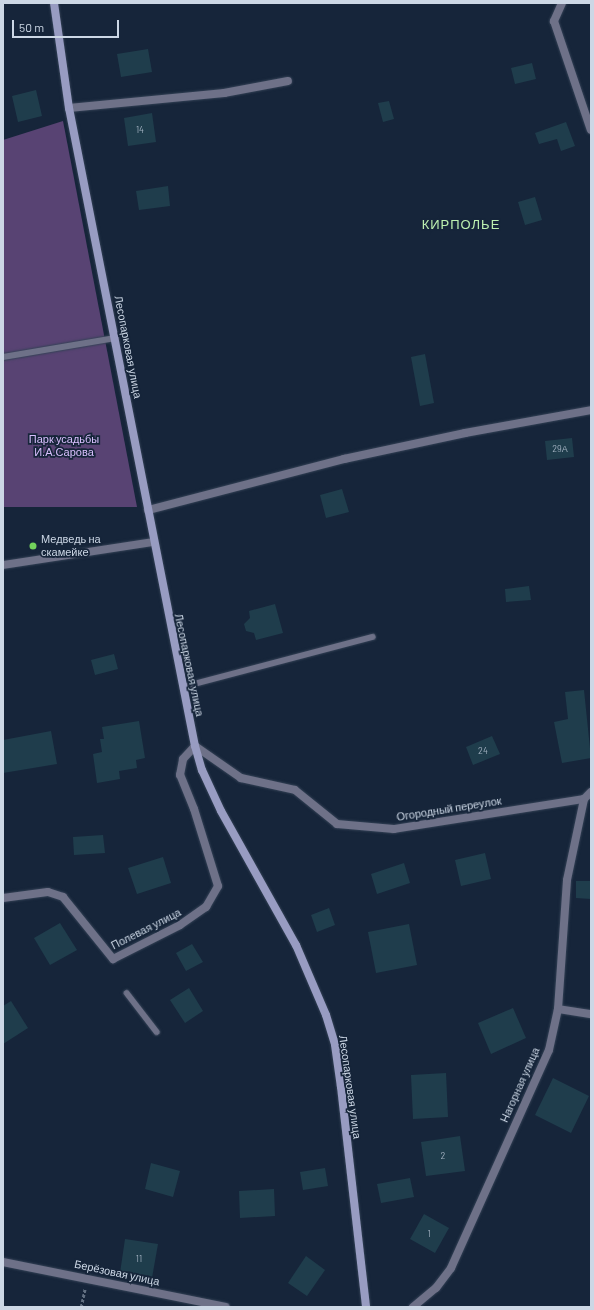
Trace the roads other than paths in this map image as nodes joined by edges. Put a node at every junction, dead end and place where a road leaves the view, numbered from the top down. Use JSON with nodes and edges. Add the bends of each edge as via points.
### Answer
{"nodes":[{"id":1,"x":54,"y":3,"type":"edge"},
{"id":2,"x":562,"y":3,"type":"edge"},
{"id":3,"x":288,"y":81,"type":"dead end"},
{"id":4,"x":69,"y":108,"type":"junction"},
{"id":5,"x":591,"y":130,"type":"edge"},
{"id":6,"x":115,"y":338,"type":"junction"},
{"id":7,"x":3,"y":357,"type":"edge"},
{"id":8,"x":591,"y":410,"type":"edge"},
{"id":9,"x":148,"y":510,"type":"junction"},
{"id":10,"x":153,"y":542,"type":"junction"},
{"id":11,"x":3,"y":565,"type":"edge"},
{"id":12,"x":372,"y":637,"type":"dead end"},
{"id":13,"x":183,"y":687,"type":"junction"},
{"id":14,"x":195,"y":746,"type":"junction"},
{"id":15,"x":591,"y":792,"type":"edge"},
{"id":16,"x":584,"y":799,"type":"junction"},
{"id":17,"x":3,"y":898,"type":"edge"},
{"id":18,"x":127,"y":992,"type":"dead end"},
{"id":19,"x":558,"y":1009,"type":"junction"},
{"id":20,"x":591,"y":1014,"type":"edge"},
{"id":21,"x":157,"y":1032,"type":"dead end"},
{"id":22,"x":3,"y":1262,"type":"edge"},
{"id":23,"x":226,"y":1307,"type":"edge"},
{"id":24,"x":366,"y":1307,"type":"edge"},
{"id":25,"x":413,"y":1307,"type":"edge"}],
"edges":[{"from":1,"to":4,"type":"street","name":"Лесопарковая улица"},
{"from":2,"to":5,"type":"street","via":[[554,21]]},
{"from":3,"to":4,"type":"street","via":[[224,93]]},
{"from":4,"to":6,"type":"street","name":"Лесопарковая улица"},
{"from":6,"to":7,"type":"lane"},
{"from":6,"to":9,"type":"street","name":"Лесопарковая улица"},
{"from":8,"to":9,"type":"street","via":[[464,433],[359,456]]},
{"from":9,"to":10,"type":"street","name":"Лесопарковая улица"},
{"from":10,"to":11,"type":"street"},
{"from":10,"to":13,"type":"street","name":"Лесопарковая улица"},
{"from":12,"to":13,"type":"lane"},
{"from":13,"to":14,"type":"street","name":"Лесопарковая улица"},
{"from":14,"to":16,"type":"street","name":"Огородный переулок","via":[[241,778],[295,790],[337,824],[394,829]]},
{"from":14,"to":17,"type":"street","name":"Полевая улица","via":[[183,759],[180,775],[194,809],[218,886],[206,907],[180,925],[113,959],[63,897],[40,892]]},
{"from":14,"to":24,"type":"street","name":"Лесопарковая улица","via":[[202,770],[221,811],[296,945],[326,1015],[335,1045],[341,1087]]},
{"from":15,"to":16,"type":"street"},
{"from":16,"to":19,"type":"street","name":"Нагорная улица","via":[[567,880]]},
{"from":18,"to":21,"type":"lane"},
{"from":19,"to":20,"type":"street"},
{"from":19,"to":25,"type":"street","name":"Нагорная улица","via":[[549,1050],[451,1268],[436,1288]]},
{"from":22,"to":23,"type":"street","name":"Берёзовая улица"}]}
